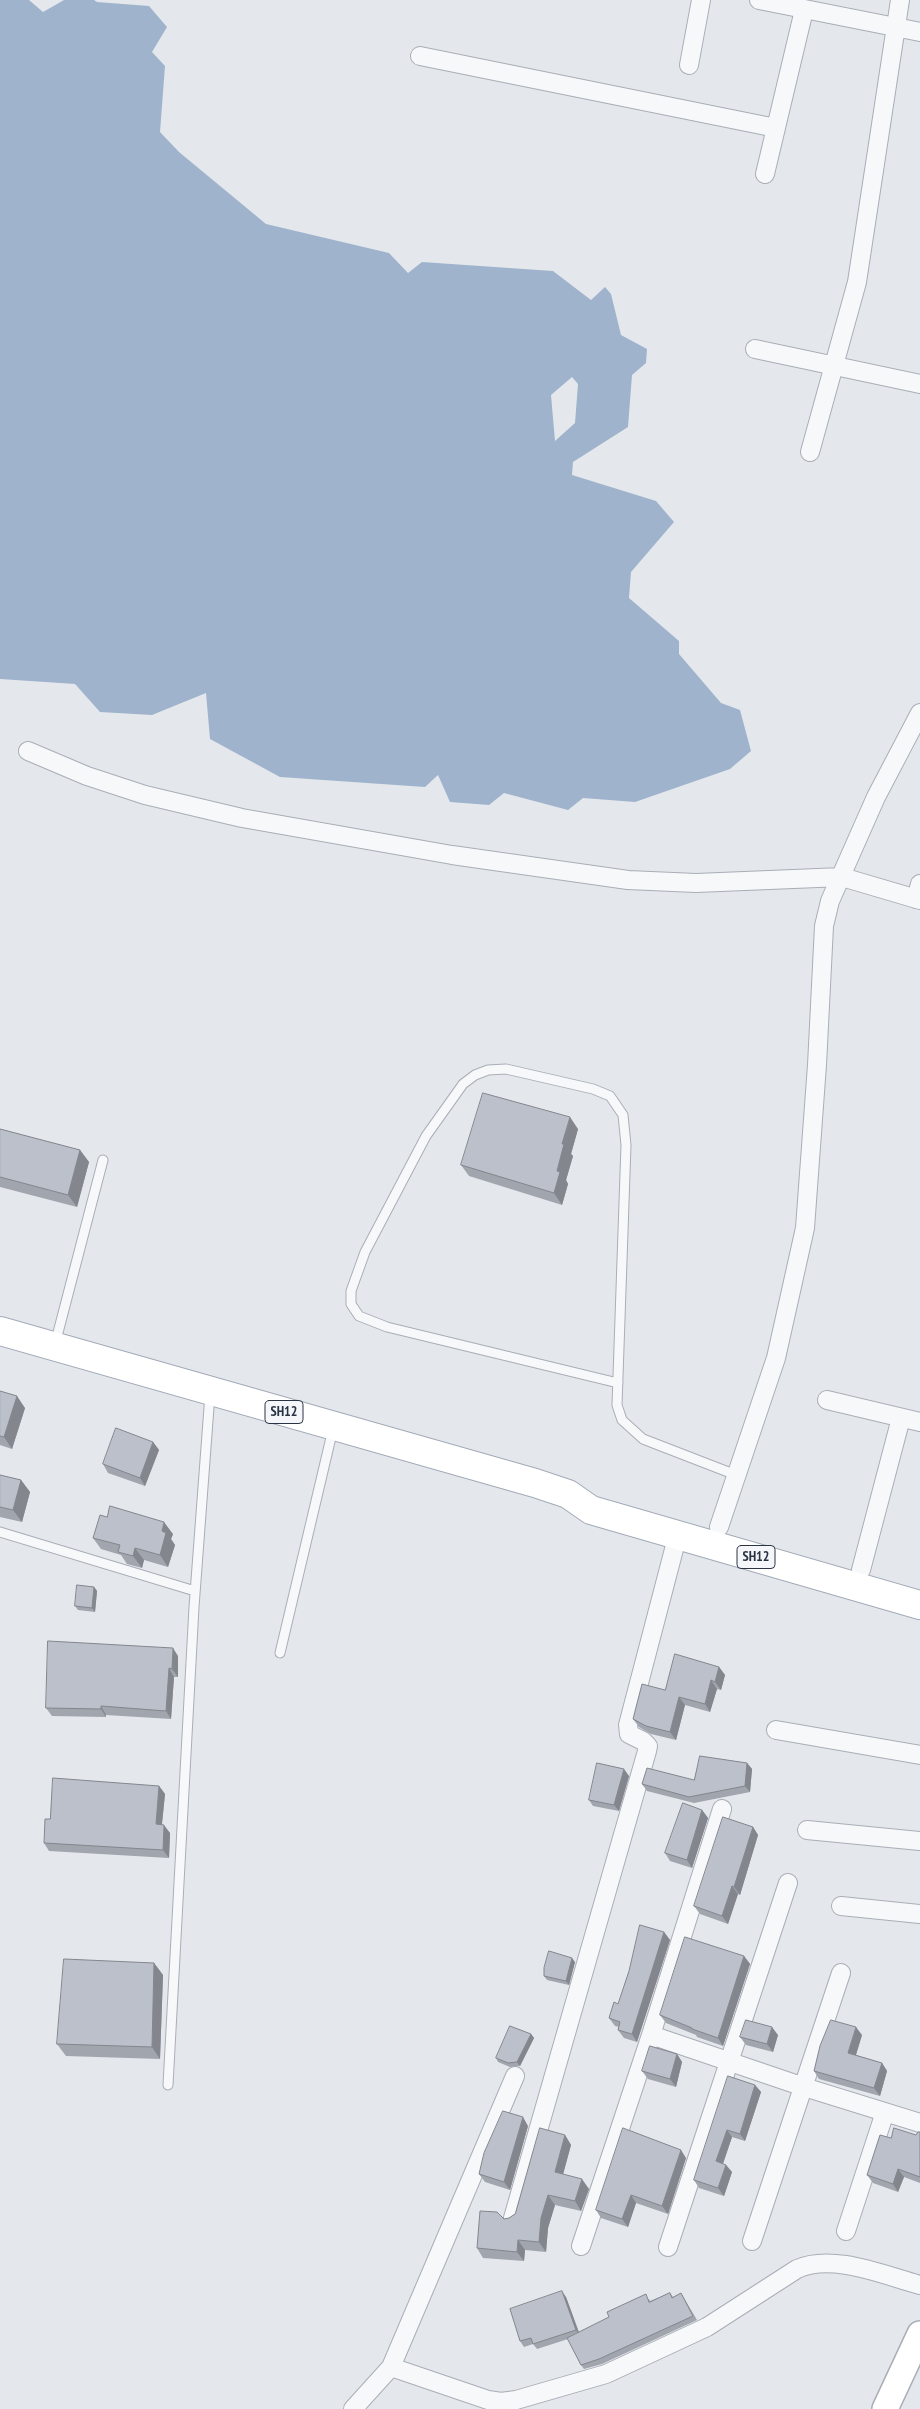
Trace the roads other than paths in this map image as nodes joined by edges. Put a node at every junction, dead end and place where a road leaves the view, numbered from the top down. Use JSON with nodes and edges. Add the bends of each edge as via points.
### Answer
{"nodes":[{"id":1,"x":701,"y":0,"type":"edge"},
{"id":2,"x":759,"y":0,"type":"edge"},
{"id":3,"x":900,"y":0,"type":"edge"},
{"id":4,"x":798,"y":6,"type":"edge"},
{"id":5,"x":896,"y":28,"type":"junction"},
{"id":6,"x":920,"y":32,"type":"edge"},
{"id":7,"x":420,"y":56,"type":"dead end"},
{"id":8,"x":688,"y":64,"type":"dead end"},
{"id":9,"x":776,"y":128,"type":"junction"},
{"id":10,"x":765,"y":174,"type":"dead end"},
{"id":11,"x":755,"y":349,"type":"dead end"},
{"id":12,"x":834,"y":366,"type":"junction"},
{"id":13,"x":920,"y":384,"type":"edge"},
{"id":14,"x":810,"y":452,"type":"dead end"},
{"id":15,"x":920,"y":713,"type":"edge"},
{"id":16,"x":28,"y":751,"type":"dead end"},
{"id":17,"x":842,"y":877,"type":"junction"},
{"id":18,"x":919,"y":895,"type":"edge"},
{"id":19,"x":102,"y":1160,"type":"dead end"},
{"id":20,"x":0,"y":1331,"type":"edge"},
{"id":21,"x":55,"y":1347,"type":"junction"},
{"id":22,"x":618,"y":1383,"type":"junction"},
{"id":23,"x":210,"y":1391,"type":"junction"},
{"id":24,"x":827,"y":1400,"type":"dead end"},
{"id":25,"x":901,"y":1418,"type":"junction"},
{"id":26,"x":920,"y":1422,"type":"edge"},
{"id":27,"x":334,"y":1426,"type":"junction"},
{"id":28,"x":736,"y":1475,"type":"junction"},
{"id":29,"x":568,"y":1494,"type":"junction"},
{"id":30,"x":719,"y":1527,"type":"junction"},
{"id":31,"x":0,"y":1532,"type":"edge"},
{"id":32,"x":678,"y":1534,"type":"junction"},
{"id":33,"x":861,"y":1570,"type":"junction"},
{"id":34,"x":920,"y":1587,"type":"edge"},
{"id":35,"x":195,"y":1590,"type":"junction"},
{"id":36,"x":920,"y":1606,"type":"edge"},
{"id":37,"x":280,"y":1653,"type":"dead end"},
{"id":38,"x":776,"y":1730,"type":"dead end"},
{"id":39,"x":920,"y":1755,"type":"edge"},
{"id":40,"x":722,"y":1809,"type":"dead end"},
{"id":41,"x":807,"y":1830,"type":"dead end"},
{"id":42,"x":920,"y":1840,"type":"edge"},
{"id":43,"x":788,"y":1882,"type":"dead end"},
{"id":44,"x":841,"y":1906,"type":"dead end"},
{"id":45,"x":920,"y":1914,"type":"edge"},
{"id":46,"x":841,"y":1973,"type":"dead end"},
{"id":47,"x":651,"y":2035,"type":"junction"},
{"id":48,"x":729,"y":2060,"type":"junction"},
{"id":49,"x":515,"y":2076,"type":"dead end"},
{"id":50,"x":168,"y":2085,"type":"dead end"},
{"id":51,"x":804,"y":2087,"type":"junction"},
{"id":52,"x":885,"y":2112,"type":"junction"},
{"id":53,"x":920,"y":2123,"type":"edge"},
{"id":54,"x":513,"y":2218,"type":"edge"},
{"id":55,"x":846,"y":2231,"type":"dead end"},
{"id":56,"x":752,"y":2241,"type":"dead end"},
{"id":57,"x":581,"y":2246,"type":"dead end"},
{"id":58,"x":668,"y":2247,"type":"dead end"},
{"id":59,"x":920,"y":2285,"type":"edge"},
{"id":60,"x":920,"y":2334,"type":"edge"},
{"id":61,"x":391,"y":2367,"type":"junction"},
{"id":62,"x":477,"y":2403,"type":"edge"},
{"id":63,"x":522,"y":2404,"type":"edge"},
{"id":64,"x":353,"y":2409,"type":"edge"},
{"id":65,"x":885,"y":2409,"type":"edge"}],
"edges":[{"from":1,"to":8,"type":"street"},
{"from":2,"to":4,"type":"street"},
{"from":3,"to":5,"type":"street"},
{"from":4,"to":5,"type":"street"},
{"from":4,"to":9,"type":"street"},
{"from":5,"to":6,"type":"street"},
{"from":5,"to":12,"type":"street","via":[[857,282]]},
{"from":7,"to":9,"type":"street"},
{"from":9,"to":10,"type":"street"},
{"from":11,"to":12,"type":"street"},
{"from":12,"to":13,"type":"street"},
{"from":12,"to":14,"type":"street"},
{"from":15,"to":17,"type":"street","via":[[876,797]]},
{"from":16,"to":17,"type":"street","via":[[87,776],[145,795],[242,818],[452,855],[628,880],[696,883]]},
{"from":17,"to":18,"type":"street"},
{"from":17,"to":28,"type":"street","via":[[830,901],[824,926],[805,1228],[776,1358]]},
{"from":19,"to":21,"type":"lane"},
{"from":20,"to":21,"type":"main road","number":"SH12"},
{"from":21,"to":23,"type":"main road","number":"SH12"},
{"from":22,"to":22,"type":"lane","via":[[626,1145],[622,1115],[610,1096],[593,1089],[506,1069],[475,1075],[463,1084],[426,1136],[366,1252],[351,1291],[351,1304],[359,1316],[387,1327]]},
{"from":22,"to":28,"type":"lane","via":[[617,1404],[622,1420],[643,1439]]},
{"from":23,"to":27,"type":"main road","number":"SH12"},
{"from":23,"to":35,"type":"lane"},
{"from":24,"to":25,"type":"street"},
{"from":25,"to":26,"type":"street"},
{"from":25,"to":33,"type":"street"},
{"from":27,"to":29,"type":"main road","number":"SH12"},
{"from":27,"to":37,"type":"lane"},
{"from":28,"to":30,"type":"street"},
{"from":29,"to":30,"type":"main road","number":"SH12","via":[[598,1492]]},
{"from":29,"to":32,"type":"main road","number":"SH12","via":[[592,1510]]},
{"from":30,"to":33,"type":"main road","number":"SH12"},
{"from":31,"to":35,"type":"lane"},
{"from":32,"to":36,"type":"main road","number":"SH12"},
{"from":32,"to":54,"type":"street","via":[[628,1725],[629,1734],[643,1741],[648,1746],[647,1751]]},
{"from":33,"to":34,"type":"main road","number":"SH12"},
{"from":35,"to":50,"type":"lane"},
{"from":38,"to":39,"type":"street"},
{"from":40,"to":47,"type":"street"},
{"from":41,"to":42,"type":"street"},
{"from":43,"to":48,"type":"street"},
{"from":44,"to":45,"type":"street"},
{"from":46,"to":51,"type":"street"},
{"from":47,"to":48,"type":"street"},
{"from":47,"to":57,"type":"street"},
{"from":48,"to":51,"type":"street"},
{"from":48,"to":58,"type":"street"},
{"from":49,"to":61,"type":"street"},
{"from":51,"to":52,"type":"street"},
{"from":51,"to":56,"type":"street"},
{"from":52,"to":53,"type":"street"},
{"from":52,"to":55,"type":"street"},
{"from":59,"to":63,"type":"street","via":[[842,2264],[809,2264],[699,2331],[606,2374]]},
{"from":60,"to":65,"type":"main road"},
{"from":61,"to":62,"type":"street"},
{"from":61,"to":64,"type":"street"},
{"from":62,"to":63,"type":"street"}]}
